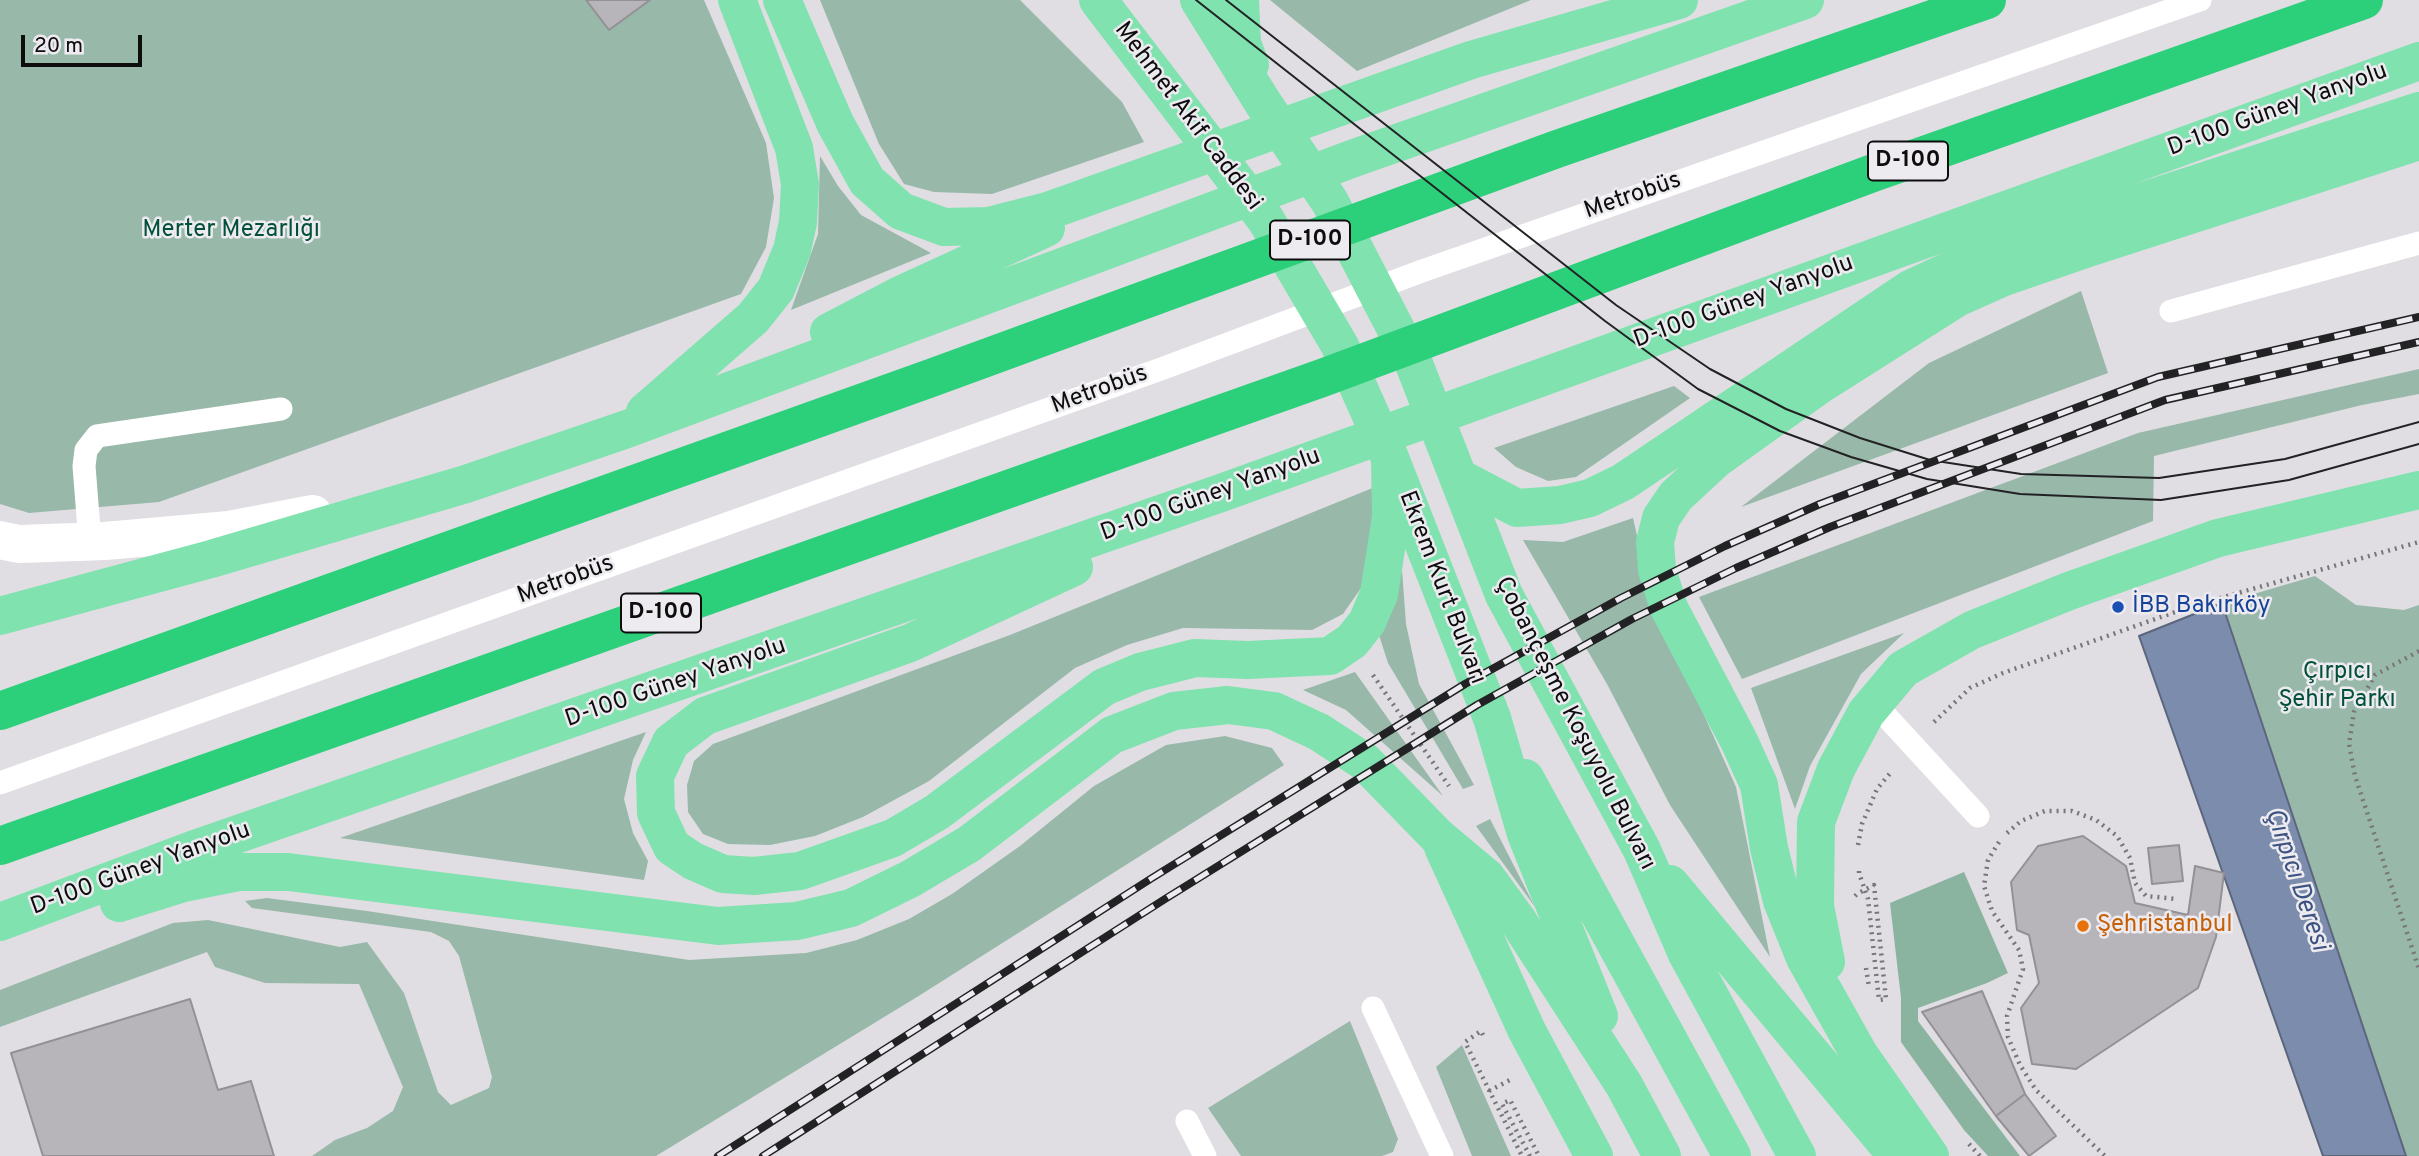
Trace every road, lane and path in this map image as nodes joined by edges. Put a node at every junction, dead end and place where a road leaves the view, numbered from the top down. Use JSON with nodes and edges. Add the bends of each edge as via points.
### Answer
{"nodes":[{"id":1,"x":737,"y":0,"type":"edge"},
{"id":2,"x":782,"y":0,"type":"edge"},
{"id":3,"x":1098,"y":0,"type":"edge"},
{"id":4,"x":1199,"y":0,"type":"edge"},
{"id":5,"x":1240,"y":0,"type":"edge"},
{"id":6,"x":1599,"y":0,"type":"edge"},
{"id":7,"x":1679,"y":0,"type":"edge"},
{"id":8,"x":1805,"y":0,"type":"edge"},
{"id":9,"x":1987,"y":0,"type":"edge"},
{"id":10,"x":2200,"y":0,"type":"edge"},
{"id":11,"x":2364,"y":0,"type":"edge"},
{"id":12,"x":1471,"y":60,"type":"junction"},
{"id":13,"x":2419,"y":61,"type":"edge"},
{"id":14,"x":1263,"y":103,"type":"junction"},
{"id":15,"x":2419,"y":111,"type":"edge"},
{"id":16,"x":2419,"y":141,"type":"edge"},
{"id":17,"x":1158,"y":174,"type":"junction"},
{"id":18,"x":2419,"y":243,"type":"edge"},
{"id":19,"x":2171,"y":311,"type":"dead end"},
{"id":20,"x":766,"y":376,"type":"junction"},
{"id":21,"x":281,"y":409,"type":"dead end"},
{"id":22,"x":627,"y":429,"type":"junction"},
{"id":23,"x":1390,"y":458,"type":"junction"},
{"id":24,"x":1458,"y":477,"type":"junction"},
{"id":25,"x":466,"y":484,"type":"junction"},
{"id":26,"x":2419,"y":489,"type":"edge"},
{"id":27,"x":1221,"y":493,"type":"junction"},
{"id":28,"x":0,"y":540,"type":"edge"},
{"id":29,"x":90,"y":542,"type":"junction"},
{"id":30,"x":2419,"y":542,"type":"edge"},
{"id":31,"x":0,"y":616,"type":"edge"},
{"id":32,"x":1348,"y":644,"type":"junction"},
{"id":33,"x":2419,"y":650,"type":"edge"},
{"id":34,"x":1874,"y":703,"type":"junction"},
{"id":35,"x":0,"y":711,"type":"edge"},
{"id":36,"x":1492,"y":718,"type":"junction"},
{"id":37,"x":1914,"y":744,"type":"junction"},
{"id":38,"x":0,"y":783,"type":"edge"},
{"id":39,"x":1978,"y":816,"type":"dead end"},
{"id":40,"x":1437,"y":836,"type":"junction"},
{"id":41,"x":0,"y":846,"type":"edge"},
{"id":42,"x":1857,"y":848,"type":"dead end"},
{"id":43,"x":1642,"y":850,"type":"junction"},
{"id":44,"x":1858,"y":860,"type":"dead end"},
{"id":45,"x":1874,"y":886,"type":"dead end"},
{"id":46,"x":2177,"y":900,"type":"dead end"},
{"id":47,"x":0,"y":924,"type":"edge"},
{"id":48,"x":2419,"y":969,"type":"edge"},
{"id":49,"x":1373,"y":1008,"type":"dead end"},
{"id":50,"x":1838,"y":1012,"type":"junction"},
{"id":51,"x":1486,"y":1041,"type":"dead end"},
{"id":52,"x":1624,"y":1085,"type":"junction"},
{"id":53,"x":1187,"y":1121,"type":"dead end"},
{"id":54,"x":1205,"y":1156,"type":"edge"},
{"id":55,"x":1442,"y":1156,"type":"edge"},
{"id":56,"x":1522,"y":1156,"type":"edge"},
{"id":57,"x":1530,"y":1156,"type":"edge"},
{"id":58,"x":1539,"y":1156,"type":"edge"},
{"id":59,"x":1594,"y":1156,"type":"edge"},
{"id":60,"x":1662,"y":1156,"type":"edge"},
{"id":61,"x":1732,"y":1156,"type":"edge"},
{"id":62,"x":1797,"y":1156,"type":"edge"},
{"id":63,"x":1897,"y":1156,"type":"edge"},
{"id":64,"x":1930,"y":1156,"type":"edge"},
{"id":65,"x":2105,"y":1156,"type":"edge"}],
"edges":[{"from":1,"to":22,"type":"main road","via":[[794,148],[800,184],[792,250],[776,289],[753,318]]},
{"from":2,"to":17,"type":"main road","via":[[835,124],[867,181],[901,211],[944,226],[989,226]]},
{"from":3,"to":23,"type":"main road","name":"Mehmet Akif Caddesi","via":[[1266,219],[1339,346]]},
{"from":4,"to":14,"type":"main road"},
{"from":5,"to":14,"type":"main road","via":[[1242,43]]},
{"from":6,"to":12,"type":"main road"},
{"from":7,"to":12,"type":"main road"},
{"from":8,"to":20,"type":"main road","via":[[1357,157]]},
{"from":9,"to":35,"type":"highway","number":"D-100","via":[[1380,213]]},
{"from":10,"to":38,"type":"lane","name":"Metrobüs","via":[[1422,271]]},
{"from":11,"to":41,"type":"highway","number":"D-100","via":[[1860,178],[1322,378]]},
{"from":12,"to":17,"type":"main road"},
{"from":13,"to":27,"type":"main road","name":"D-100 Güney Yanyolu"},
{"from":14,"to":24,"type":"main road","name":"Çobançeşme Koşuyolu Bulvarı","via":[[1330,202],[1414,364]]},
{"from":15,"to":24,"type":"main road","via":[[2042,234],[1910,289],[1623,482],[1590,498],[1517,508]]},
{"from":16,"to":50,"type":"main road","via":[[2088,248],[1957,298],[1818,386],[1716,459],[1661,517],[1655,542],[1657,570],[1670,608],[1759,785],[1783,901],[1805,958]]},
{"from":17,"to":20,"type":"main road","via":[[841,324]]},
{"from":18,"to":19,"type":"lane"},
{"from":20,"to":22,"type":"main road"},
{"from":21,"to":29,"type":"lane","via":[[97,436],[86,450],[84,466]]},
{"from":22,"to":25,"type":"main road"},
{"from":23,"to":32,"type":"main road","via":[[1391,517],[1379,594],[1367,622]]},
{"from":23,"to":36,"type":"main road","name":"Ekrem Kurt Bulvarı"},
{"from":24,"to":43,"type":"main road","name":"Çobançeşme Koşuyolu Bulvarı","via":[[1504,595]]},
{"from":25,"to":29,"type":"street","via":[[229,530]]},
{"from":25,"to":31,"type":"main road"},
{"from":26,"to":34,"type":"main road","via":[[2218,538],[2069,590],[1934,649],[1903,669]]},
{"from":27,"to":32,"type":"main road","via":[[1113,549],[910,643],[705,716],[671,742],[655,776],[656,813],[672,847],[723,874],[800,871],[893,838],[926,819],[1104,687],[1140,671],[1195,658],[1330,656]]},
{"from":27,"to":47,"type":"main road","name":"D-100 Güney Yanyolu","via":[[192,850]]},
{"from":28,"to":29,"type":"street","via":[[19,544]]},
{"from":30,"to":37,"type":"path","via":[[2192,606],[2003,673],[1970,688]]},
{"from":32,"to":40,"type":"path","via":[[1382,685],[1459,799],[1462,811],[1457,820]]},
{"from":33,"to":48,"type":"path","via":[[2375,676],[2354,712],[2349,744],[2355,776]]},
{"from":34,"to":37,"type":"lane"},
{"from":34,"to":50,"type":"main road","via":[[1836,769],[1816,822],[1815,906]]},
{"from":36,"to":52,"type":"main road","via":[[1525,834]]},
{"from":36,"to":61,"type":"main road"},
{"from":37,"to":39,"type":"lane"},
{"from":37,"to":42,"type":"path","via":[[1877,789]]},
{"from":40,"to":47,"type":"main road","via":[[1365,762],[1319,732],[1274,711],[1228,705],[1174,710],[1112,735],[969,844],[910,880],[851,908],[797,921],[718,926],[288,872],[238,872],[183,883],[87,913]]},
{"from":40,"to":52,"type":"main road","via":[[1486,877]]},
{"from":40,"to":59,"type":"main road","via":[[1527,1031]]},
{"from":43,"to":62,"type":"main road","name":"Çobançeşme Koşuyolu Bulvarı","via":[[1687,954]]},
{"from":43,"to":63,"type":"main road"},
{"from":44,"to":45,"type":"path","via":[[1868,900],[1879,1000],[1886,999]]},
{"from":46,"to":65,"type":"path","via":[[2146,896],[2117,836],[2096,820],[2071,811],[2045,811],[2021,821],[2001,838],[1989,860],[1984,886],[2004,933],[2019,950],[2022,969],[2007,1016],[2008,1037],[2036,1090]]},
{"from":49,"to":55,"type":"lane"},
{"from":50,"to":64,"type":"main road","via":[[1859,1054]]},
{"from":51,"to":56,"type":"path","via":[[1481,1031],[1465,1042]]},
{"from":52,"to":60,"type":"main road"},
{"from":53,"to":54,"type":"lane"},
{"from":57,"to":58,"type":"path","via":[[1502,1104],[1510,1100]]}]}
